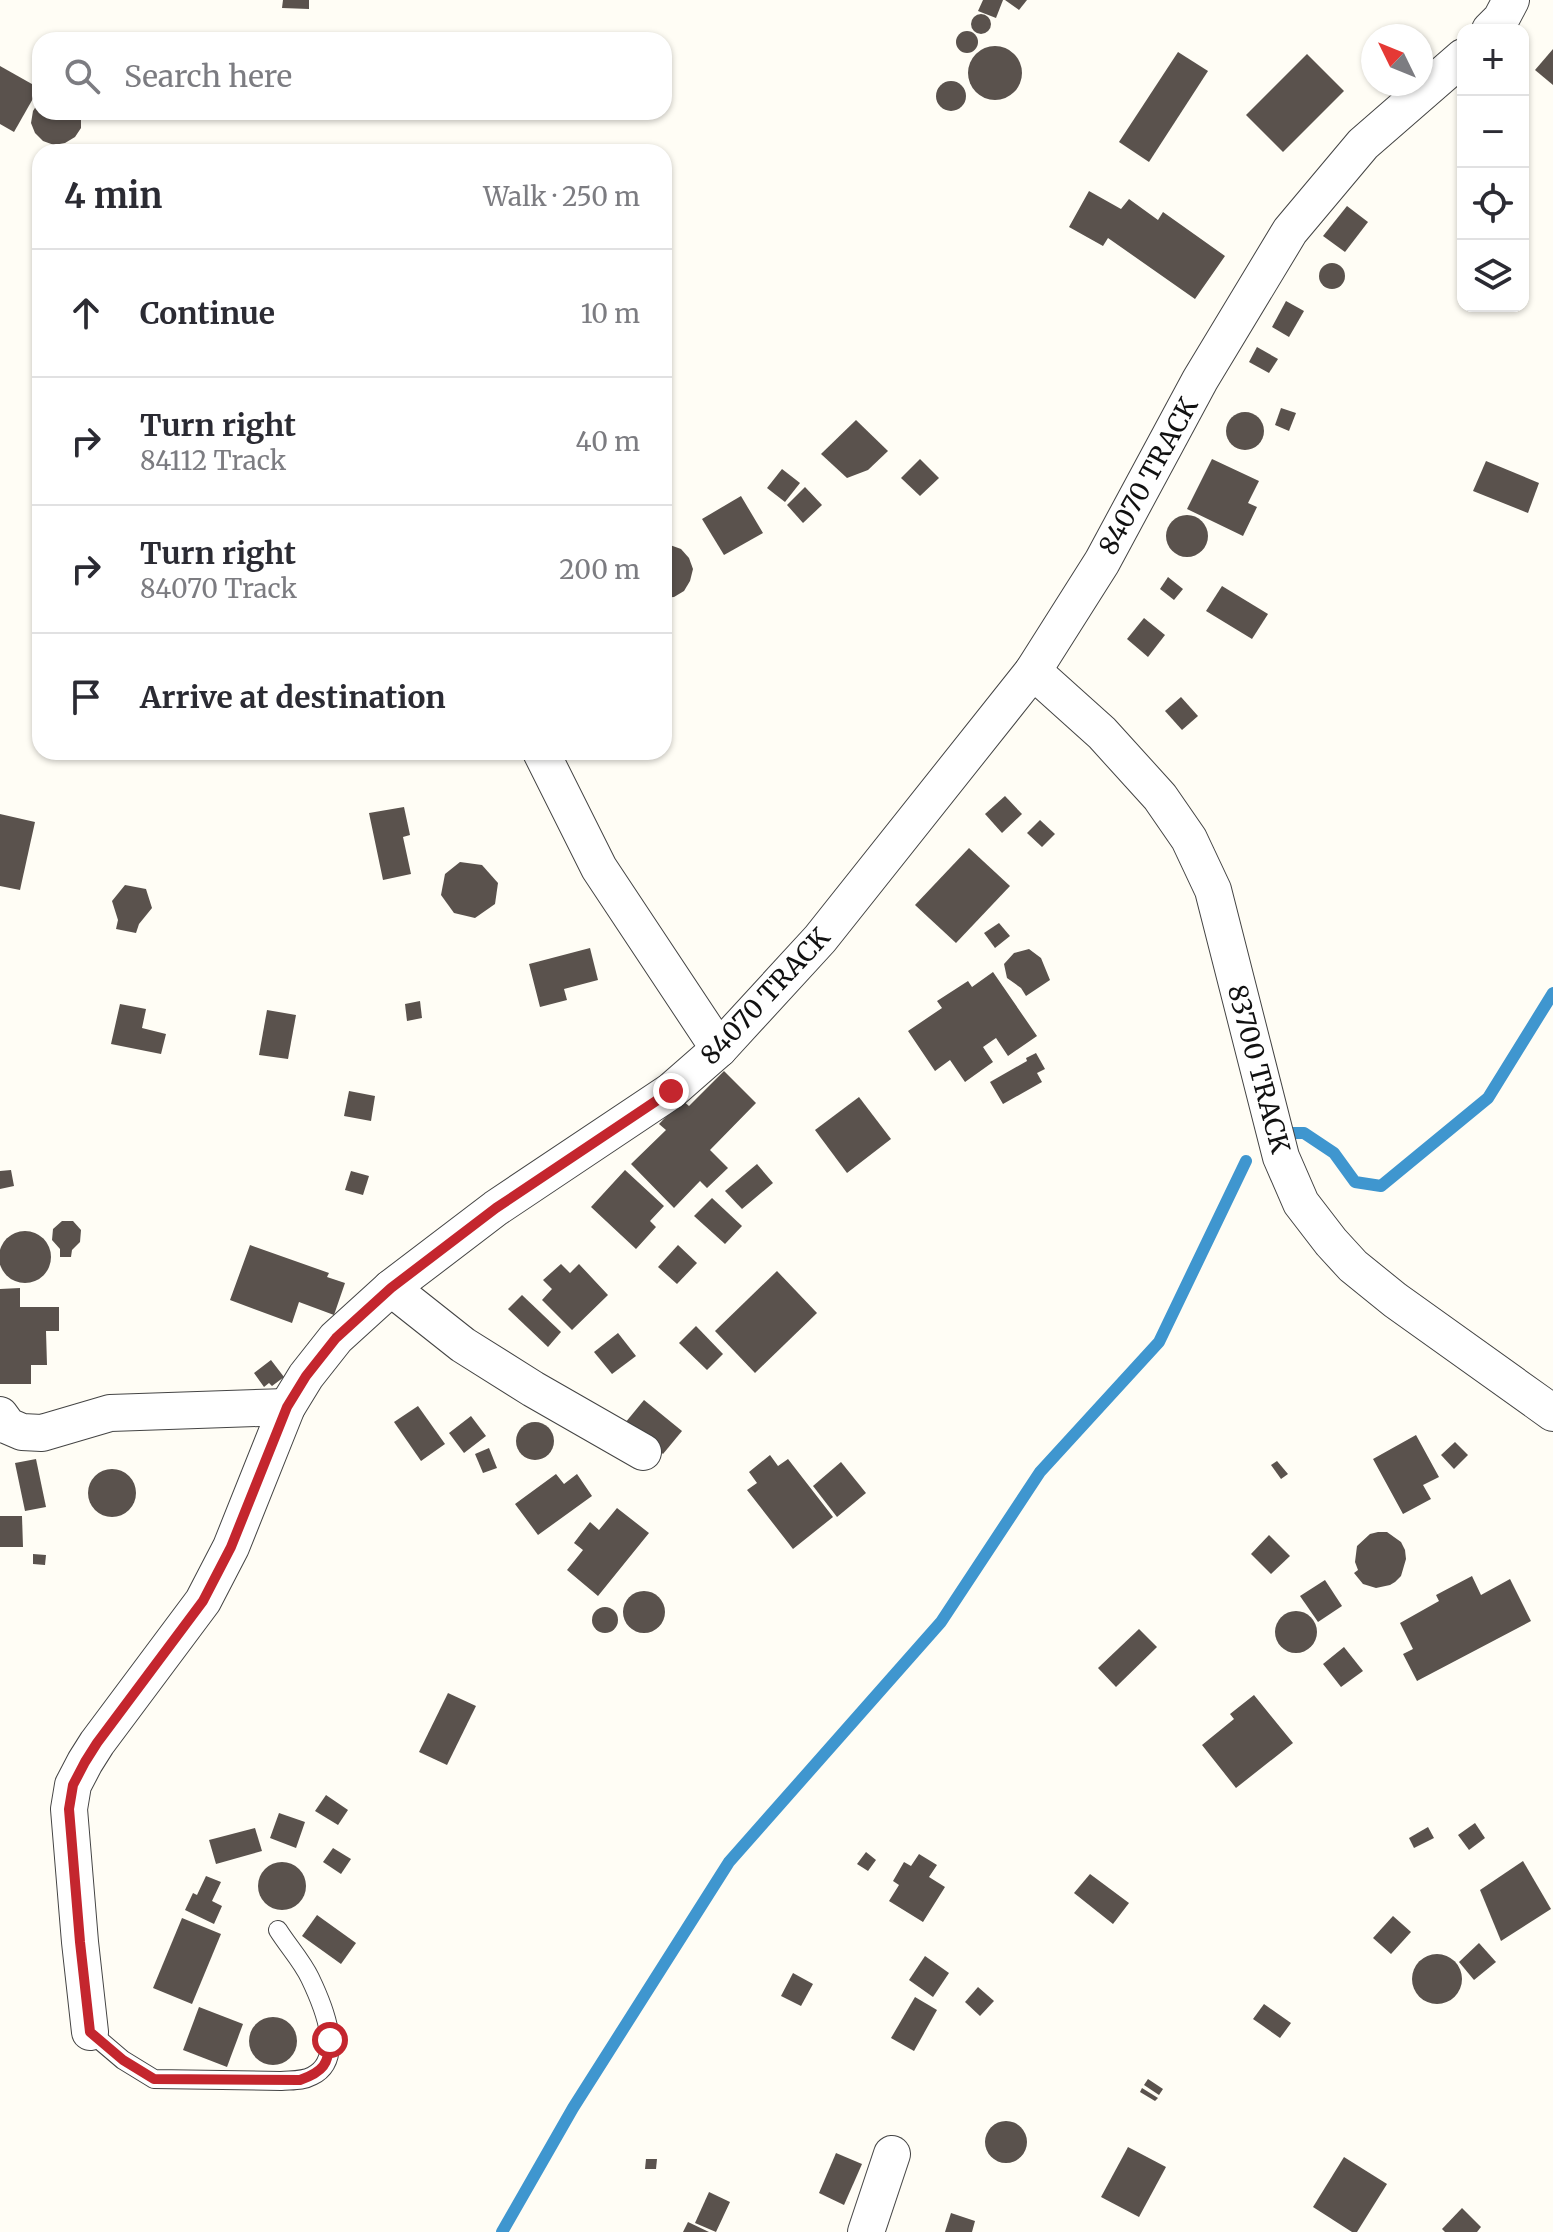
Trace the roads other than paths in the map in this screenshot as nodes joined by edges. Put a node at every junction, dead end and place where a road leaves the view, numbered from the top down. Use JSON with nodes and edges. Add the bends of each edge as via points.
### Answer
{"nodes":[{"id":1,"x":1511,"y":0,"type":"edge"},
{"id":2,"x":1496,"y":24,"type":"edge"},
{"id":3,"x":1457,"y":62,"type":"edge"},
{"id":4,"x":1033,"y":671,"type":"junction"},
{"id":5,"x":545,"y":760,"type":"edge"},
{"id":6,"x":719,"y":1049,"type":"junction"},
{"id":7,"x":391,"y":1288,"type":"junction"},
{"id":8,"x":287,"y":1407,"type":"junction"},
{"id":9,"x":1553,"y":1413,"type":"edge"},
{"id":10,"x":0,"y":1415,"type":"edge"},
{"id":11,"x":643,"y":1452,"type":"dead end"},
{"id":12,"x":278,"y":1930,"type":"dead end"},
{"id":13,"x":90,"y":2032,"type":"joint"},
{"id":14,"x":892,"y":2154,"type":"dead end"},
{"id":15,"x":866,"y":2232,"type":"edge"}],
"edges":[{"from":1,"to":2,"type":"street"},
{"from":3,"to":4,"type":"street","name":"84070 TRACK","via":[[1363,144],[1290,231],[1200,380],[1102,562]]},
{"from":4,"to":6,"type":"street","name":"84070 TRACK","via":[[820,939]]},
{"from":4,"to":9,"type":"street","name":"83700 TRACK","via":[[1102,733],[1160,797],[1189,839],[1213,890],[1281,1157],[1301,1203],[1353,1266]]},
{"from":5,"to":6,"type":"street","via":[[599,868]]},
{"from":6,"to":7,"type":"street","name":"84070 TRACK","via":[[671,1091],[496,1208]]},
{"from":7,"to":8,"type":"street","name":"84070 TRACK","via":[[336,1338]]},
{"from":7,"to":11,"type":"street","via":[[463,1345]]},
{"from":8,"to":10,"type":"street","via":[[110,1413],[42,1433],[8,1426]]},
{"from":8,"to":13,"type":"street","name":"84070 TRACK","via":[[231,1547],[203,1601],[97,1743],[73,1785],[69,1809]]},
{"from":12,"to":13,"type":"lane","via":[[309,1975],[327,2019],[329,2057],[312,2076],[154,2079]]},
{"from":14,"to":15,"type":"street"}]}
